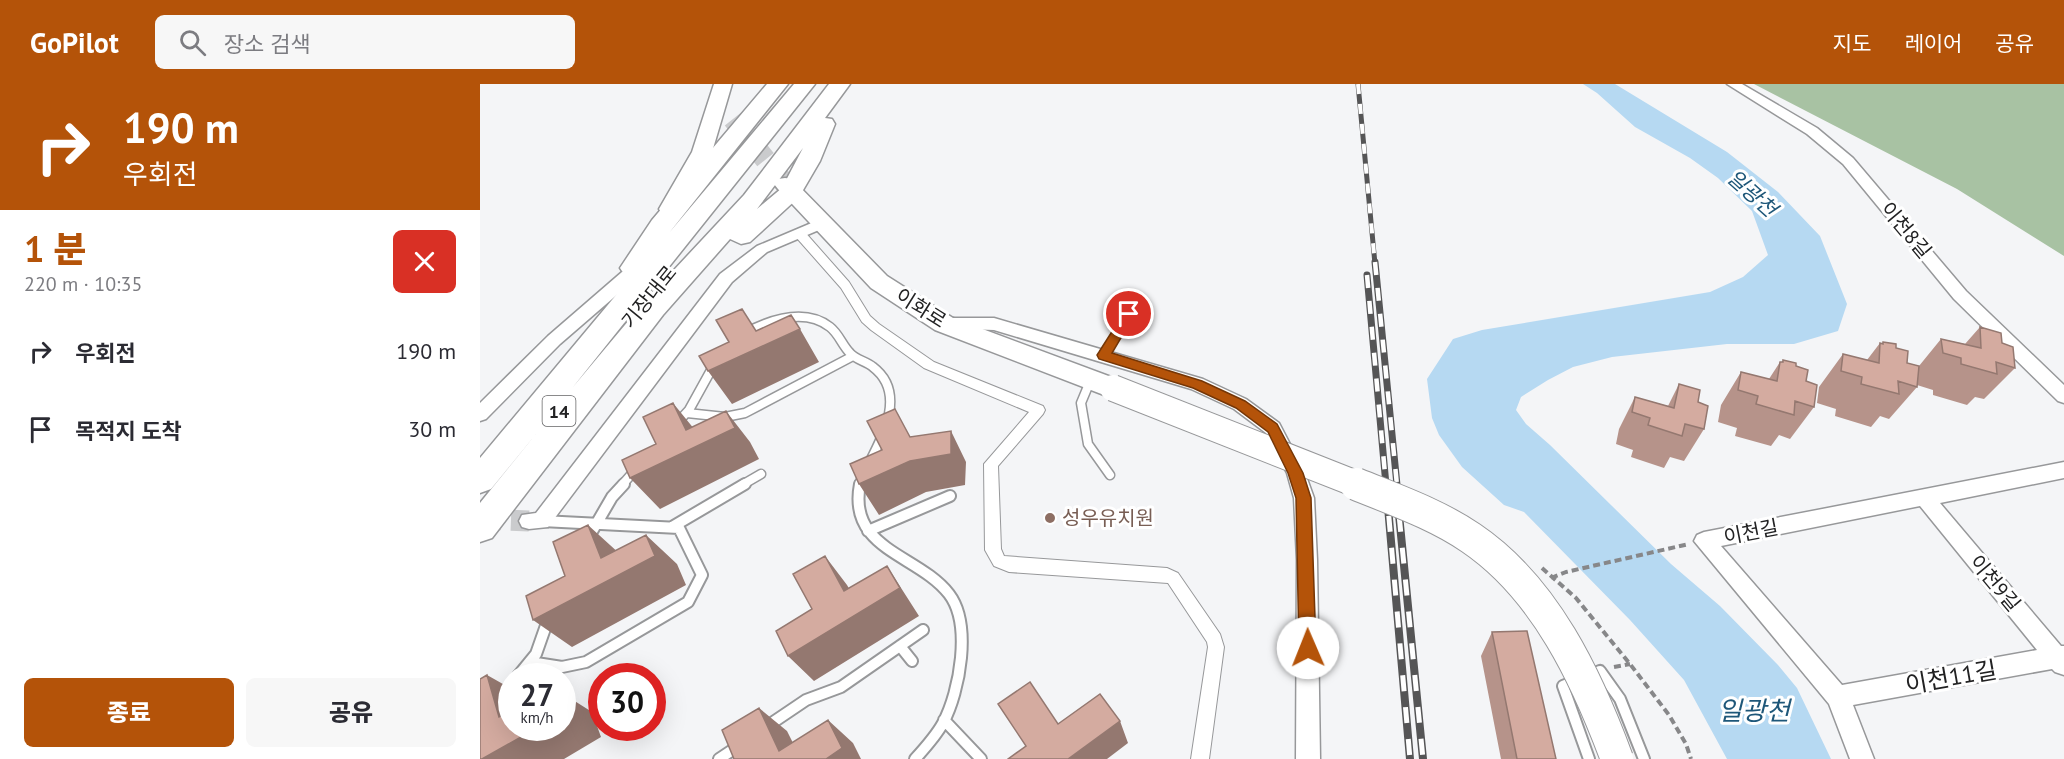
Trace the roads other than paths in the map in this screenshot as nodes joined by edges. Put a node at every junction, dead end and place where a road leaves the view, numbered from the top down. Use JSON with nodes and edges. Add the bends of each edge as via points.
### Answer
{"nodes":[{"id":1,"x":778,"y":84,"type":"edge"},
{"id":2,"x":805,"y":84,"type":"edge"},
{"id":3,"x":819,"y":84,"type":"edge"},
{"id":4,"x":842,"y":84,"type":"edge"},
{"id":5,"x":1733,"y":84,"type":"edge"},
{"id":6,"x":721,"y":92,"type":"edge"},
{"id":7,"x":733,"y":119,"type":"tunnel mouth"},
{"id":8,"x":763,"y":147,"type":"junction"},
{"id":9,"x":788,"y":188,"type":"junction"},
{"id":10,"x":661,"y":226,"type":"junction"},
{"id":11,"x":810,"y":228,"type":"junction"},
{"id":12,"x":628,"y":276,"type":"junction"},
{"id":13,"x":654,"y":308,"type":"junction"},
{"id":14,"x":1129,"y":314,"type":"dead end"},
{"id":15,"x":944,"y":324,"type":"junction"},
{"id":16,"x":732,"y":342,"type":"edge"},
{"id":17,"x":1104,"y":355,"type":"junction"},
{"id":18,"x":853,"y":356,"type":"junction"},
{"id":19,"x":718,"y":357,"type":"edge"},
{"id":20,"x":1102,"y":383,"type":"junction"},
{"id":21,"x":2064,"y":396,"type":"edge"},
{"id":22,"x":687,"y":413,"type":"junction"},
{"id":23,"x":480,"y":414,"type":"edge"},
{"id":24,"x":672,"y":430,"type":"edge"},
{"id":25,"x":480,"y":459,"type":"edge"},
{"id":26,"x":642,"y":464,"type":"edge"},
{"id":27,"x":2064,"y":470,"type":"edge"},
{"id":28,"x":761,"y":474,"type":"dead end"},
{"id":29,"x":1110,"y":475,"type":"dead end"},
{"id":30,"x":480,"y":480,"type":"edge"},
{"id":31,"x":950,"y":496,"type":"dead end"},
{"id":32,"x":1925,"y":499,"type":"junction"},
{"id":33,"x":480,"y":511,"type":"edge"},
{"id":34,"x":535,"y":521,"type":"joint"},
{"id":35,"x":598,"y":522,"type":"junction"},
{"id":36,"x":672,"y":527,"type":"junction"},
{"id":37,"x":480,"y":528,"type":"edge"},
{"id":38,"x":868,"y":531,"type":"junction"},
{"id":39,"x":581,"y":550,"type":"edge"},
{"id":40,"x":554,"y":604,"type":"edge"},
{"id":41,"x":923,"y":630,"type":"dead end"},
{"id":42,"x":900,"y":646,"type":"junction"},
{"id":43,"x":2062,"y":660,"type":"edge"},
{"id":44,"x":912,"y":661,"type":"dead end"},
{"id":45,"x":530,"y":662,"type":"joint"},
{"id":46,"x":1838,"y":697,"type":"junction"},
{"id":47,"x":944,"y":720,"type":"junction"},
{"id":48,"x":719,"y":759,"type":"edge"},
{"id":49,"x":915,"y":759,"type":"edge"},
{"id":50,"x":981,"y":759,"type":"edge"},
{"id":51,"x":1200,"y":759,"type":"edge"},
{"id":52,"x":1308,"y":759,"type":"edge"},
{"id":53,"x":1588,"y":759,"type":"edge"},
{"id":54,"x":1617,"y":759,"type":"edge"},
{"id":55,"x":1644,"y":759,"type":"edge"},
{"id":56,"x":1862,"y":759,"type":"edge"}],
"edges":[{"from":1,"to":10,"type":"main road"},
{"from":2,"to":8,"type":"main road","name":"기장대로","number":"14"},
{"from":3,"to":8,"type":"main road","name":"기장대로","number":"14"},
{"from":4,"to":9,"type":"main road","via":[[808,161]]},
{"from":4,"to":13,"type":"main road","via":[[752,200]]},
{"from":5,"to":21,"type":"street","name":"이천8길","via":[[1812,131],[1848,161],[1960,295]]},
{"from":6,"to":7,"type":"main road"},
{"from":6,"to":10,"type":"main road","via":[[702,152]]},
{"from":8,"to":30,"type":"main road","name":"기장대로","number":"14"},
{"from":8,"to":33,"type":"main road","name":"기장대로","number":"14"},
{"from":9,"to":11,"type":"main road","name":"이화로"},
{"from":9,"to":13,"type":"main road","via":[[706,268]]},
{"from":10,"to":12,"type":"main road"},
{"from":11,"to":15,"type":"main road","name":"이화로","via":[[879,282]]},
{"from":11,"to":34,"type":"street","via":[[762,249],[726,278]]},
{"from":11,"to":51,"type":"street","via":[[874,327],[929,365],[1038,410],[991,464],[993,550],[999,561],[1009,565],[1173,578],[1216,647]]},
{"from":12,"to":23,"type":"street","via":[[554,340]]},
{"from":12,"to":25,"type":"main road","via":[[607,311]]},
{"from":13,"to":37,"type":"main road"},
{"from":14,"to":17,"type":"lane"},
{"from":15,"to":17,"type":"street","via":[[994,324]]},
{"from":15,"to":20,"type":"main road","name":"이화로"},
{"from":16,"to":18,"type":"lane","via":[[772,321],[816,319],[830,326]]},
{"from":17,"to":52,"type":"street","via":[[1197,384],[1240,404],[1273,428],[1296,473],[1304,498]]},
{"from":18,"to":22,"type":"lane","via":[[745,413],[725,417]]},
{"from":18,"to":38,"type":"lane","via":[[874,367],[886,380],[892,396],[890,415],[861,476],[857,496]]},
{"from":19,"to":22,"type":"lane"},
{"from":20,"to":29,"type":"lane","via":[[1081,403],[1088,444]]},
{"from":20,"to":54,"type":"main road","name":"이화로","bridge":true,"via":[[1322,469],[1426,514],[1474,542],[1499,561],[1566,644]]},
{"from":22,"to":24,"type":"lane"},
{"from":26,"to":35,"type":"lane","via":[[612,497]]},
{"from":27,"to":32,"type":"street","name":"이천길"},
{"from":28,"to":36,"type":"lane"},
{"from":31,"to":38,"type":"lane"},
{"from":32,"to":43,"type":"street","name":"이천9길"},
{"from":32,"to":46,"type":"street","name":"이천길","via":[[1704,541]]},
{"from":34,"to":35,"type":"lane"},
{"from":35,"to":36,"type":"lane"},
{"from":35,"to":39,"type":"lane"},
{"from":36,"to":45,"type":"lane","via":[[679,528],[702,575],[688,602],[586,662],[562,667]]},
{"from":38,"to":47,"type":"lane","via":[[878,544],[935,580],[952,599],[960,625],[960,664],[956,691]]},
{"from":40,"to":45,"type":"lane"},
{"from":41,"to":42,"type":"lane"},
{"from":42,"to":44,"type":"lane"},
{"from":42,"to":48,"type":"lane","via":[[841,687],[806,700]]},
{"from":43,"to":46,"type":"street","name":"이천11길"},
{"from":46,"to":56,"type":"street","name":"이천길"},
{"from":47,"to":49,"type":"lane"},
{"from":47,"to":50,"type":"lane"},
{"from":53,"to":55,"type":"lane","via":[[1563,686],[1600,671],[1620,699]]}]}
